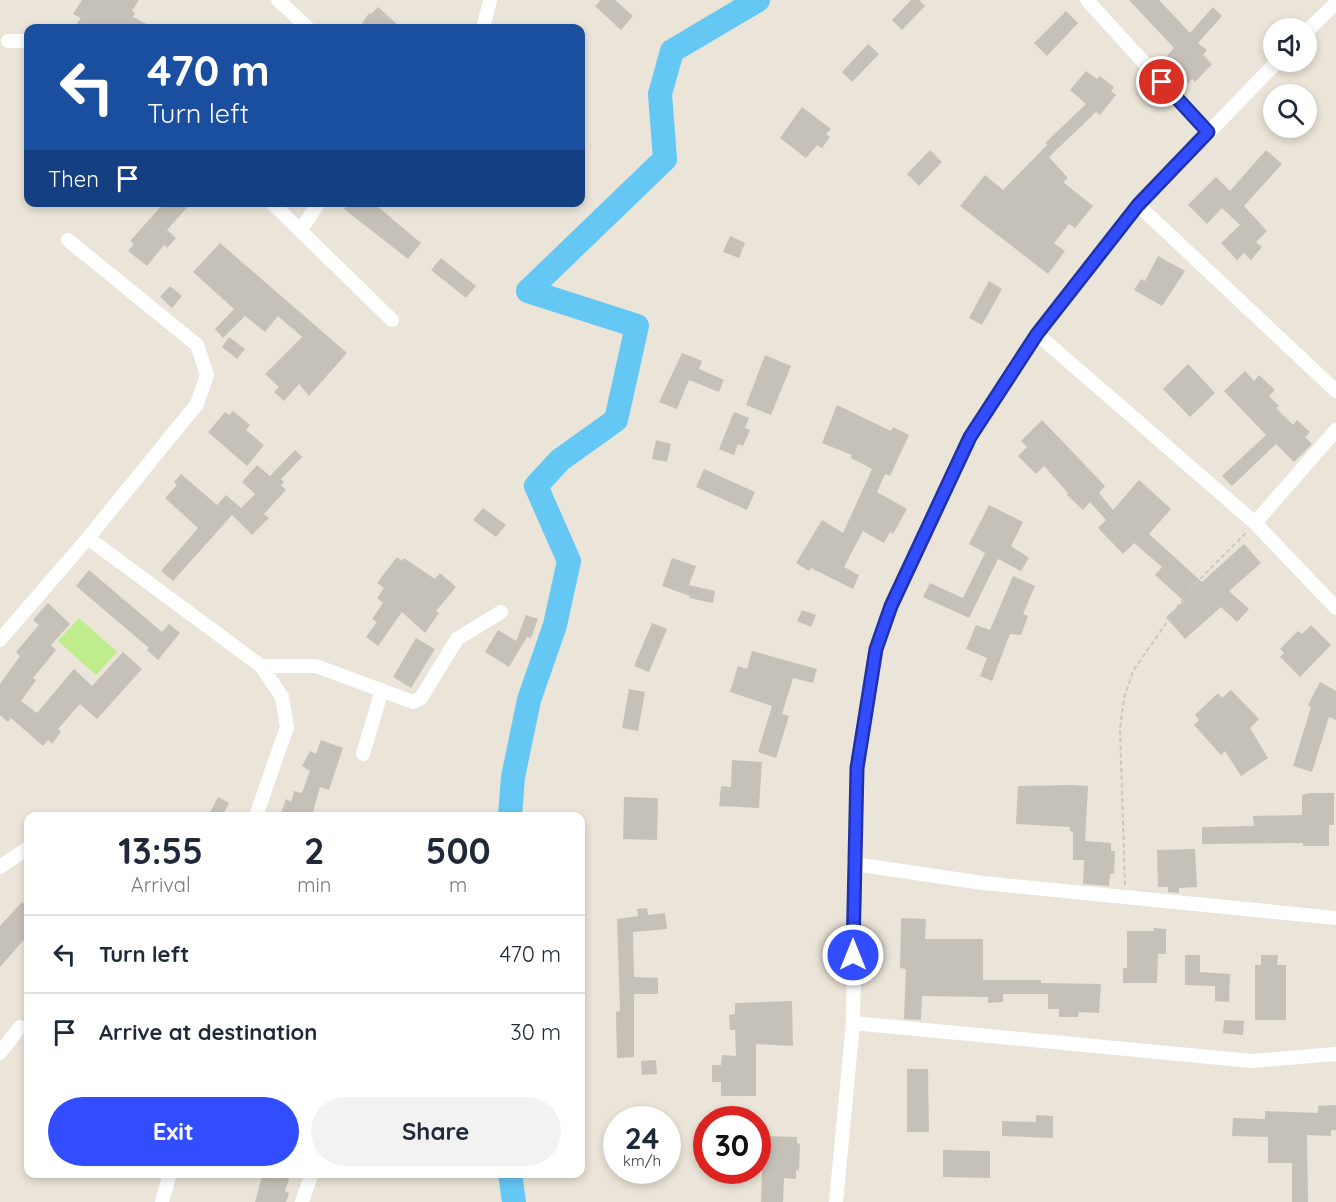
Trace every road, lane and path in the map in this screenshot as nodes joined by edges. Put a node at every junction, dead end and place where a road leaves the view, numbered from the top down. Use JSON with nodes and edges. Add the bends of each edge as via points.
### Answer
{"nodes":[{"id":1,"x":278,"y":0,"type":"edge"},
{"id":2,"x":1087,"y":0,"type":"edge"},
{"id":3,"x":490,"y":1,"type":"edge"},
{"id":4,"x":1336,"y":3,"type":"edge"},
{"id":5,"x":1317,"y":21,"type":"edge"},
{"id":6,"x":304,"y":24,"type":"edge"},
{"id":7,"x":484,"y":24,"type":"edge"},
{"id":8,"x":8,"y":41,"type":"dead end"},
{"id":9,"x":24,"y":41,"type":"edge"},
{"id":10,"x":1267,"y":72,"type":"edge"},
{"id":11,"x":1208,"y":132,"type":"junction"},
{"id":12,"x":1138,"y":205,"type":"junction"},
{"id":13,"x":276,"y":207,"type":"edge"},
{"id":14,"x":316,"y":207,"type":"edge"},
{"id":15,"x":301,"y":230,"type":"junction"},
{"id":16,"x":68,"y":240,"type":"dead end"},
{"id":17,"x":392,"y":320,"type":"dead end"},
{"id":18,"x":1037,"y":334,"type":"junction"},
{"id":19,"x":1336,"y":391,"type":"edge"},
{"id":20,"x":1336,"y":430,"type":"edge"},
{"id":21,"x":1255,"y":523,"type":"junction"},
{"id":22,"x":88,"y":538,"type":"junction"},
{"id":23,"x":1336,"y":608,"type":"edge"},
{"id":24,"x":501,"y":612,"type":"dead end"},
{"id":25,"x":0,"y":640,"type":"edge"},
{"id":26,"x":261,"y":666,"type":"junction"},
{"id":27,"x":382,"y":690,"type":"junction"},
{"id":28,"x":363,"y":754,"type":"dead end"},
{"id":29,"x":257,"y":812,"type":"edge"},
{"id":30,"x":24,"y":851,"type":"edge"},
{"id":31,"x":854,"y":864,"type":"junction"},
{"id":32,"x":0,"y":867,"type":"edge"},
{"id":33,"x":1125,"y":896,"type":"junction"},
{"id":34,"x":1336,"y":918,"type":"edge"},
{"id":35,"x":853,"y":1023,"type":"junction"},
{"id":36,"x":20,"y":1027,"type":"dead end"},
{"id":37,"x":0,"y":1053,"type":"edge"},
{"id":38,"x":1336,"y":1054,"type":"edge"},
{"id":39,"x":169,"y":1178,"type":"edge"},
{"id":40,"x":310,"y":1178,"type":"edge"},
{"id":41,"x":162,"y":1202,"type":"edge"},
{"id":42,"x":302,"y":1202,"type":"edge"},
{"id":43,"x":836,"y":1202,"type":"edge"}],
"edges":[{"from":1,"to":6,"type":"street"},
{"from":2,"to":11,"type":"street"},
{"from":3,"to":7,"type":"street"},
{"from":4,"to":5,"type":"street"},
{"from":8,"to":9,"type":"street"},
{"from":10,"to":11,"type":"street"},
{"from":11,"to":12,"type":"street"},
{"from":12,"to":18,"type":"street"},
{"from":12,"to":19,"type":"street"},
{"from":13,"to":15,"type":"street"},
{"from":14,"to":15,"type":"street"},
{"from":15,"to":17,"type":"street"},
{"from":16,"to":22,"type":"street","via":[[197,345],[207,375],[197,404]]},
{"from":18,"to":21,"type":"street"},
{"from":18,"to":31,"type":"street","via":[[970,437],[891,606],[876,649],[857,768]]},
{"from":20,"to":21,"type":"street"},
{"from":21,"to":23,"type":"street"},
{"from":21,"to":33,"type":"path","via":[[1190,589],[1133,671],[1120,728]]},
{"from":22,"to":25,"type":"street"},
{"from":22,"to":26,"type":"street"},
{"from":24,"to":27,"type":"street","via":[[457,639],[421,698],[413,702]]},
{"from":26,"to":27,"type":"street","via":[[316,666]]},
{"from":26,"to":29,"type":"street","via":[[282,697],[287,727]]},
{"from":27,"to":28,"type":"street"},
{"from":30,"to":32,"type":"street"},
{"from":31,"to":33,"type":"street","via":[[983,883]]},
{"from":31,"to":35,"type":"street"},
{"from":33,"to":34,"type":"street"},
{"from":35,"to":38,"type":"street","via":[[1252,1061]]},
{"from":35,"to":43,"type":"street"},
{"from":36,"to":37,"type":"street"},
{"from":39,"to":41,"type":"street"},
{"from":40,"to":42,"type":"street"}]}
